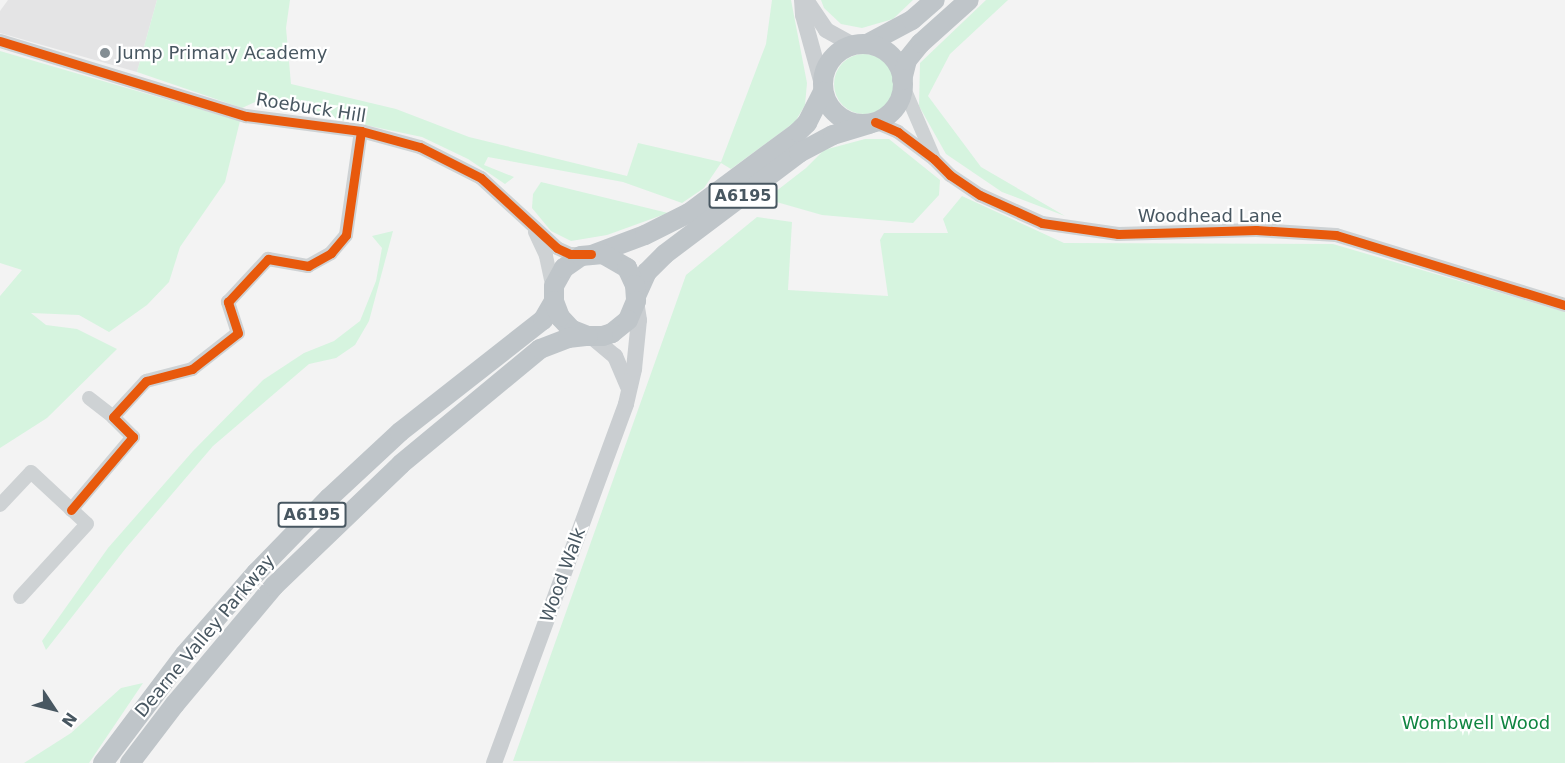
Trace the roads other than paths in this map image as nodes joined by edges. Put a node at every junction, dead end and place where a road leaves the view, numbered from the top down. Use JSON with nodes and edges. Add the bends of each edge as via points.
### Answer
{"nodes":[{"id":1,"x":804,"y":0,"type":"edge"},
{"id":2,"x":935,"y":0,"type":"edge"},
{"id":3,"x":969,"y":0,"type":"edge"},
{"id":4,"x":0,"y":41,"type":"edge"},
{"id":5,"x":860,"y":45,"type":"junction"},
{"id":6,"x":903,"y":83,"type":"junction"},
{"id":7,"x":823,"y":88,"type":"junction"},
{"id":8,"x":872,"y":123,"type":"junction"},
{"id":9,"x":361,"y":131,"type":"junction"},
{"id":10,"x":934,"y":159,"type":"junction"},
{"id":11,"x":533,"y":227,"type":"junction"},
{"id":12,"x":592,"y":254,"type":"junction"},
{"id":13,"x":636,"y":298,"type":"junction"},
{"id":14,"x":554,"y":299,"type":"junction"},
{"id":15,"x":1565,"y":304,"type":"edge"},
{"id":16,"x":590,"y":337,"type":"junction"},
{"id":17,"x":628,"y":386,"type":"junction"},
{"id":18,"x":89,"y":398,"type":"dead end"},
{"id":19,"x":112,"y":417,"type":"junction"},
{"id":20,"x":0,"y":505,"type":"edge"},
{"id":21,"x":71,"y":510,"type":"junction"},
{"id":22,"x":20,"y":597,"type":"dead end"},
{"id":23,"x":103,"y":763,"type":"edge"},
{"id":24,"x":130,"y":763,"type":"edge"},
{"id":25,"x":494,"y":763,"type":"edge"}],
"edges":[{"from":1,"to":5,"type":"main road","via":[[826,30]]},
{"from":1,"to":7,"type":"main road","via":[[803,15]]},
{"from":2,"to":5,"type":"highway","number":"A6195","via":[[912,20]]},
{"from":3,"to":6,"type":"highway","number":"A6195","via":[[907,60]]},
{"from":4,"to":9,"type":"street","name":"Roebuck Hill","via":[[246,116]]},
{"from":5,"to":6,"type":"highway","via":[[880,48],[891,56]]},
{"from":5,"to":7,"type":"highway","number":"A6195","via":[[843,49],[828,64]]},
{"from":6,"to":8,"type":"highway","number":"A6195","via":[[901,96],[891,112]]},
{"from":6,"to":10,"type":"street","name":"Woodhead Lane"},
{"from":7,"to":8,"type":"highway","via":[[827,104],[840,117],[857,124]]},
{"from":7,"to":12,"type":"highway","number":"A6195","via":[[807,123],[798,132],[689,213],[645,235]]},
{"from":8,"to":10,"type":"street","name":"Woodhead Lane","via":[[898,132]]},
{"from":8,"to":13,"type":"highway","number":"A6195","via":[[833,135],[799,153],[654,263]]},
{"from":9,"to":11,"type":"street","name":"Roebuck Hill","via":[[420,147],[481,178]]},
{"from":9,"to":19,"type":"street","via":[[346,235],[331,253],[308,266],[268,259],[228,302],[238,333],[192,369],[146,381]]},
{"from":10,"to":15,"type":"street","name":"Woodhead Lane","via":[[980,195],[1042,223],[1118,234],[1256,230],[1336,235]]},
{"from":11,"to":12,"type":"street","name":"Roebuck Hill","via":[[563,251]]},
{"from":11,"to":14,"type":"street","name":"Roebuck Hill","via":[[549,267]]},
{"from":12,"to":13,"type":"highway","via":[[620,262],[632,276]]},
{"from":12,"to":14,"type":"highway","number":"A6195","via":[[580,256],[564,268],[555,286]]},
{"from":13,"to":16,"type":"highway","number":"A6195","via":[[621,328]]},
{"from":13,"to":17,"type":"main road","name":"Wood Walk","via":[[639,320],[634,369]]},
{"from":14,"to":16,"type":"highway","via":[[565,324]]},
{"from":14,"to":23,"type":"highway","name":"Dearne Valley Parkway","number":"A6195","via":[[538,326],[400,432],[256,573],[185,654]]},
{"from":16,"to":17,"type":"main road","via":[[615,356]]},
{"from":16,"to":24,"type":"highway","name":"Dearne Valley Parkway","number":"A6195","via":[[568,338],[540,349],[401,464],[274,586]]},
{"from":17,"to":25,"type":"main road","name":"Wood Walk","via":[[626,405]]},
{"from":18,"to":19,"type":"street"},
{"from":19,"to":21,"type":"street","via":[[133,437]]},
{"from":20,"to":21,"type":"street","via":[[31,472]]},
{"from":21,"to":22,"type":"street","via":[[87,524]]}]}
